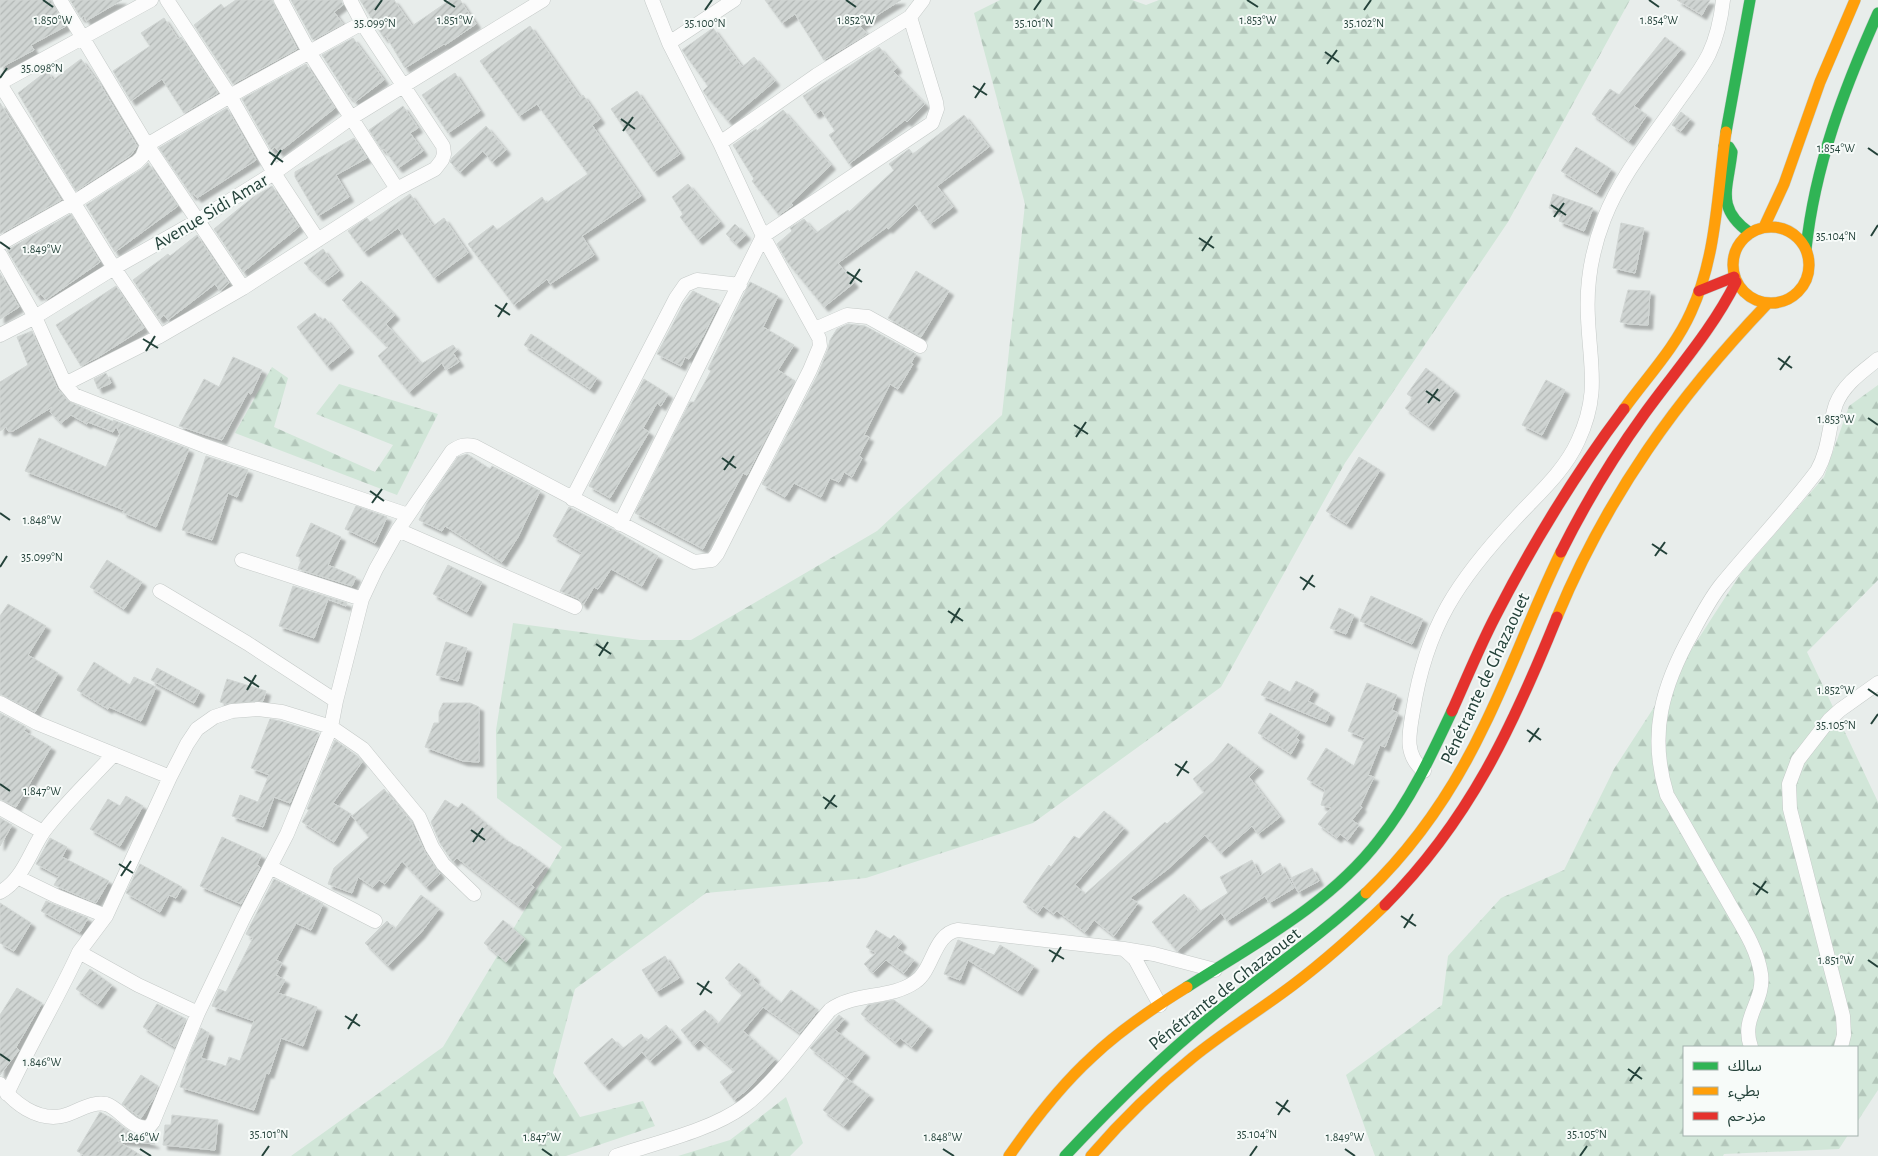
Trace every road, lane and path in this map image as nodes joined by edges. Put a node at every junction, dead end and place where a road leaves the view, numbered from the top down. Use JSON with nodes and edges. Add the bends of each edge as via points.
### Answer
{"nodes":[{"id":1,"x":60,"y":0,"type":"edge"},
{"id":2,"x":151,"y":0,"type":"edge"},
{"id":3,"x":167,"y":0,"type":"edge"},
{"id":4,"x":281,"y":0,"type":"edge"},
{"id":5,"x":350,"y":0,"type":"edge"},
{"id":6,"x":543,"y":0,"type":"edge"},
{"id":7,"x":652,"y":0,"type":"edge"},
{"id":8,"x":734,"y":0,"type":"edge"},
{"id":9,"x":923,"y":0,"type":"edge"},
{"id":10,"x":1724,"y":0,"type":"edge"},
{"id":11,"x":1750,"y":0,"type":"edge"},
{"id":12,"x":1855,"y":0,"type":"edge"},
{"id":13,"x":1878,"y":13,"type":"edge"},
{"id":14,"x":910,"y":17,"type":"junction"},
{"id":15,"x":362,"y":23,"type":"junction"},
{"id":16,"x":82,"y":39,"type":"junction"},
{"id":17,"x":670,"y":43,"type":"junction"},
{"id":18,"x":309,"y":52,"type":"junction"},
{"id":19,"x":0,"y":83,"type":"edge"},
{"id":20,"x":403,"y":86,"type":"junction"},
{"id":21,"x":230,"y":96,"type":"junction"},
{"id":22,"x":351,"y":118,"type":"junction"},
{"id":23,"x":720,"y":143,"type":"junction"},
{"id":24,"x":147,"y":145,"type":"junction"},
{"id":25,"x":1724,"y":146,"type":"junction"},
{"id":26,"x":274,"y":173,"type":"junction"},
{"id":27,"x":397,"y":190,"type":"junction"},
{"id":28,"x":74,"y":203,"type":"junction"},
{"id":29,"x":1715,"y":212,"type":"junction"},
{"id":30,"x":197,"y":221,"type":"junction"},
{"id":31,"x":1764,"y":227,"type":"junction"},
{"id":32,"x":1750,"y":233,"type":"junction"},
{"id":33,"x":763,"y":236,"type":"junction"},
{"id":34,"x":1730,"y":239,"type":"junction"},
{"id":35,"x":318,"y":240,"type":"junction"},
{"id":36,"x":0,"y":244,"type":"edge"},
{"id":37,"x":1806,"y":249,"type":"junction"},
{"id":38,"x":0,"y":255,"type":"edge"},
{"id":39,"x":114,"y":268,"type":"junction"},
{"id":40,"x":1724,"y":273,"type":"junction"},
{"id":41,"x":740,"y":285,"type":"junction"},
{"id":42,"x":243,"y":288,"type":"junction"},
{"id":43,"x":1699,"y":292,"type":"junction"},
{"id":44,"x":1768,"y":304,"type":"junction"},
{"id":45,"x":35,"y":317,"type":"junction"},
{"id":46,"x":815,"y":329,"type":"junction"},
{"id":47,"x":0,"y":335,"type":"edge"},
{"id":48,"x":160,"y":336,"type":"junction"},
{"id":49,"x":920,"y":346,"type":"dead end"},
{"id":50,"x":1878,"y":358,"type":"edge"},
{"id":51,"x":65,"y":384,"type":"junction"},
{"id":52,"x":572,"y":499,"type":"junction"},
{"id":53,"x":408,"y":515,"type":"junction"},
{"id":54,"x":620,"y":524,"type":"junction"},
{"id":55,"x":398,"y":530,"type":"junction"},
{"id":56,"x":242,"y":560,"type":"dead end"},
{"id":57,"x":160,"y":591,"type":"dead end"},
{"id":58,"x":362,"y":599,"type":"junction"},
{"id":59,"x":575,"y":607,"type":"dead end"},
{"id":60,"x":1878,"y":683,"type":"edge"},
{"id":61,"x":336,"y":701,"type":"junction"},
{"id":62,"x":0,"y":703,"type":"edge"},
{"id":63,"x":331,"y":727,"type":"junction"},
{"id":64,"x":114,"y":754,"type":"junction"},
{"id":65,"x":1424,"y":771,"type":"junction"},
{"id":66,"x":170,"y":777,"type":"junction"},
{"id":67,"x":0,"y":808,"type":"edge"},
{"id":68,"x":43,"y":832,"type":"junction"},
{"id":69,"x":270,"y":867,"type":"junction"},
{"id":70,"x":17,"y":876,"type":"junction"},
{"id":71,"x":0,"y":892,"type":"edge"},
{"id":72,"x":474,"y":894,"type":"dead end"},
{"id":73,"x":106,"y":916,"type":"junction"},
{"id":74,"x":375,"y":920,"type":"dead end"},
{"id":75,"x":1124,"y":949,"type":"junction"},
{"id":76,"x":79,"y":952,"type":"junction"},
{"id":77,"x":1215,"y":970,"type":"junction"},
{"id":78,"x":1160,"y":1004,"type":"junction"},
{"id":79,"x":198,"y":1013,"type":"junction"},
{"id":80,"x":1751,"y":1046,"type":"edge"},
{"id":81,"x":1840,"y":1046,"type":"edge"},
{"id":82,"x":3,"y":1089,"type":"edge"},
{"id":83,"x":616,"y":1156,"type":"edge"},
{"id":84,"x":1009,"y":1156,"type":"edge"},
{"id":85,"x":1065,"y":1156,"type":"edge"},
{"id":86,"x":1091,"y":1156,"type":"edge"}],
"edges":[{"from":1,"to":16,"type":"street"},
{"from":2,"to":16,"type":"street"},
{"from":3,"to":21,"type":"street"},
{"from":4,"to":18,"type":"street"},
{"from":5,"to":15,"type":"street"},
{"from":6,"to":20,"type":"street","name":"Avenue Sidi Amar"},
{"from":7,"to":17,"type":"street"},
{"from":8,"to":17,"type":"street"},
{"from":9,"to":14,"type":"street"},
{"from":10,"to":65,"type":"street","via":[[1715,40],[1701,68],[1626,176],[1601,228],[1588,292],[1592,393],[1577,444],[1556,475],[1476,563],[1448,603],[1425,656],[1409,744],[1411,756]]},
{"from":11,"to":25,"type":"main road"},
{"from":12,"to":31,"type":"main road","via":[[1828,60],[1776,205]]},
{"from":13,"to":37,"type":"main road","via":[[1830,132],[1808,221]]},
{"from":14,"to":23,"type":"street","via":[[817,75]]},
{"from":14,"to":33,"type":"street","via":[[936,102],[932,123]]},
{"from":15,"to":18,"type":"street"},
{"from":15,"to":20,"type":"street"},
{"from":16,"to":19,"type":"street"},
{"from":16,"to":24,"type":"street"},
{"from":17,"to":23,"type":"street"},
{"from":18,"to":21,"type":"street"},
{"from":18,"to":22,"type":"street"},
{"from":19,"to":28,"type":"street"},
{"from":20,"to":22,"type":"street","name":"Avenue Sidi Amar"},
{"from":20,"to":27,"type":"street","via":[[444,146],[444,154],[435,169]]},
{"from":21,"to":24,"type":"street"},
{"from":21,"to":26,"type":"street"},
{"from":22,"to":26,"type":"street","name":"Avenue Sidi Amar"},
{"from":22,"to":27,"type":"street"},
{"from":23,"to":33,"type":"street"},
{"from":24,"to":28,"type":"street","via":[[137,162]]},
{"from":24,"to":30,"type":"street"},
{"from":25,"to":29,"type":"main road"},
{"from":25,"to":32,"type":"main road","via":[[1732,152],[1726,206],[1732,219]]},
{"from":26,"to":30,"type":"street","name":"Avenue Sidi Amar"},
{"from":26,"to":35,"type":"street"},
{"from":27,"to":35,"type":"street"},
{"from":28,"to":36,"type":"street"},
{"from":28,"to":39,"type":"street"},
{"from":29,"to":34,"type":"main road"},
{"from":29,"to":40,"type":"main road"},
{"from":30,"to":39,"type":"street","name":"Avenue Sidi Amar"},
{"from":30,"to":42,"type":"street"},
{"from":31,"to":32,"type":"main road"},
{"from":31,"to":37,"type":"main road","via":[[1788,231],[1799,238]]},
{"from":32,"to":34,"type":"main road"},
{"from":33,"to":41,"type":"street"},
{"from":33,"to":46,"type":"street"},
{"from":34,"to":40,"type":"main road","via":[[1733,257]]},
{"from":35,"to":42,"type":"street"},
{"from":37,"to":44,"type":"main road","via":[[1808,275],[1802,287],[1781,302]]},
{"from":38,"to":45,"type":"street"},
{"from":39,"to":45,"type":"street","name":"Avenue Sidi Amar"},
{"from":39,"to":48,"type":"street"},
{"from":40,"to":43,"type":"main road"},
{"from":40,"to":43,"type":"main road"},
{"from":40,"to":44,"type":"main road","via":[[1749,297]]},
{"from":40,"to":85,"type":"main road","name":"Pénétrante de Ghazaouet","via":[[1726,303],[1710,330],[1656,399],[1601,479],[1559,557],[1468,758],[1409,846],[1342,916],[1232,999],[1114,1104]]},
{"from":41,"to":52,"type":"street","via":[[698,280],[685,285]]},
{"from":41,"to":54,"type":"street"},
{"from":42,"to":48,"type":"street"},
{"from":43,"to":65,"type":"main road","via":[[1671,348],[1612,426],[1521,569],[1481,646]]},
{"from":44,"to":86,"type":"main road","name":"Pénétrante de Ghazaouet","via":[[1701,376],[1626,482],[1575,576],[1523,699],[1502,740],[1466,805],[1434,852],[1360,928],[1296,983],[1180,1068]]},
{"from":45,"to":47,"type":"street","name":"Avenue Sidi Amar"},
{"from":45,"to":51,"type":"street"},
{"from":46,"to":49,"type":"street","via":[[848,315],[868,317]]},
{"from":46,"to":54,"type":"street","via":[[820,346],[810,370],[712,560],[694,562]]},
{"from":48,"to":51,"type":"street"},
{"from":50,"to":80,"type":"street","via":[[1853,380],[1836,405],[1826,453],[1817,472],[1719,587],[1673,670],[1662,701],[1658,748],[1667,795],[1748,936],[1759,965],[1761,985],[1748,1022]]},
{"from":51,"to":53,"type":"street","via":[[74,395],[205,446]]},
{"from":52,"to":53,"type":"street","via":[[474,446],[466,445],[452,452]]},
{"from":52,"to":54,"type":"street"},
{"from":53,"to":55,"type":"street"},
{"from":55,"to":58,"type":"street"},
{"from":55,"to":59,"type":"street"},
{"from":56,"to":58,"type":"street"},
{"from":57,"to":61,"type":"street"},
{"from":58,"to":61,"type":"street"},
{"from":60,"to":81,"type":"street","via":[[1829,720],[1798,760],[1789,784],[1790,809],[1842,1016],[1844,1035]]},
{"from":61,"to":63,"type":"street"},
{"from":62,"to":64,"type":"street","via":[[36,723]]},
{"from":63,"to":66,"type":"street","via":[[282,712],[258,709],[232,711],[214,717],[197,729]]},
{"from":63,"to":69,"type":"street"},
{"from":63,"to":72,"type":"street","via":[[363,749],[382,771],[419,817],[443,864]]},
{"from":64,"to":66,"type":"street"},
{"from":64,"to":68,"type":"street"},
{"from":65,"to":77,"type":"main road","via":[[1392,824],[1340,882],[1285,924]]},
{"from":66,"to":73,"type":"street"},
{"from":67,"to":68,"type":"street"},
{"from":68,"to":70,"type":"street"},
{"from":69,"to":74,"type":"street"},
{"from":69,"to":79,"type":"street"},
{"from":70,"to":71,"type":"street","via":[[14,883]]},
{"from":70,"to":73,"type":"street"},
{"from":73,"to":76,"type":"street"},
{"from":75,"to":77,"type":"street"},
{"from":75,"to":78,"type":"street","via":[[1135,959]]},
{"from":75,"to":83,"type":"street","via":[[958,930],[951,932],[940,942],[931,963],[916,981],[902,988],[838,1004],[830,1010],[768,1083],[744,1106],[703,1127]]},
{"from":76,"to":79,"type":"street"},
{"from":76,"to":82,"type":"street","via":[[28,1050]]},
{"from":77,"to":78,"type":"main road"},
{"from":78,"to":84,"type":"main road","via":[[1080,1067],[1055,1094]]},
{"from":79,"to":82,"type":"street","via":[[149,1127],[139,1127],[107,1104],[95,1104],[61,1116],[39,1114],[28,1110]]}]}
